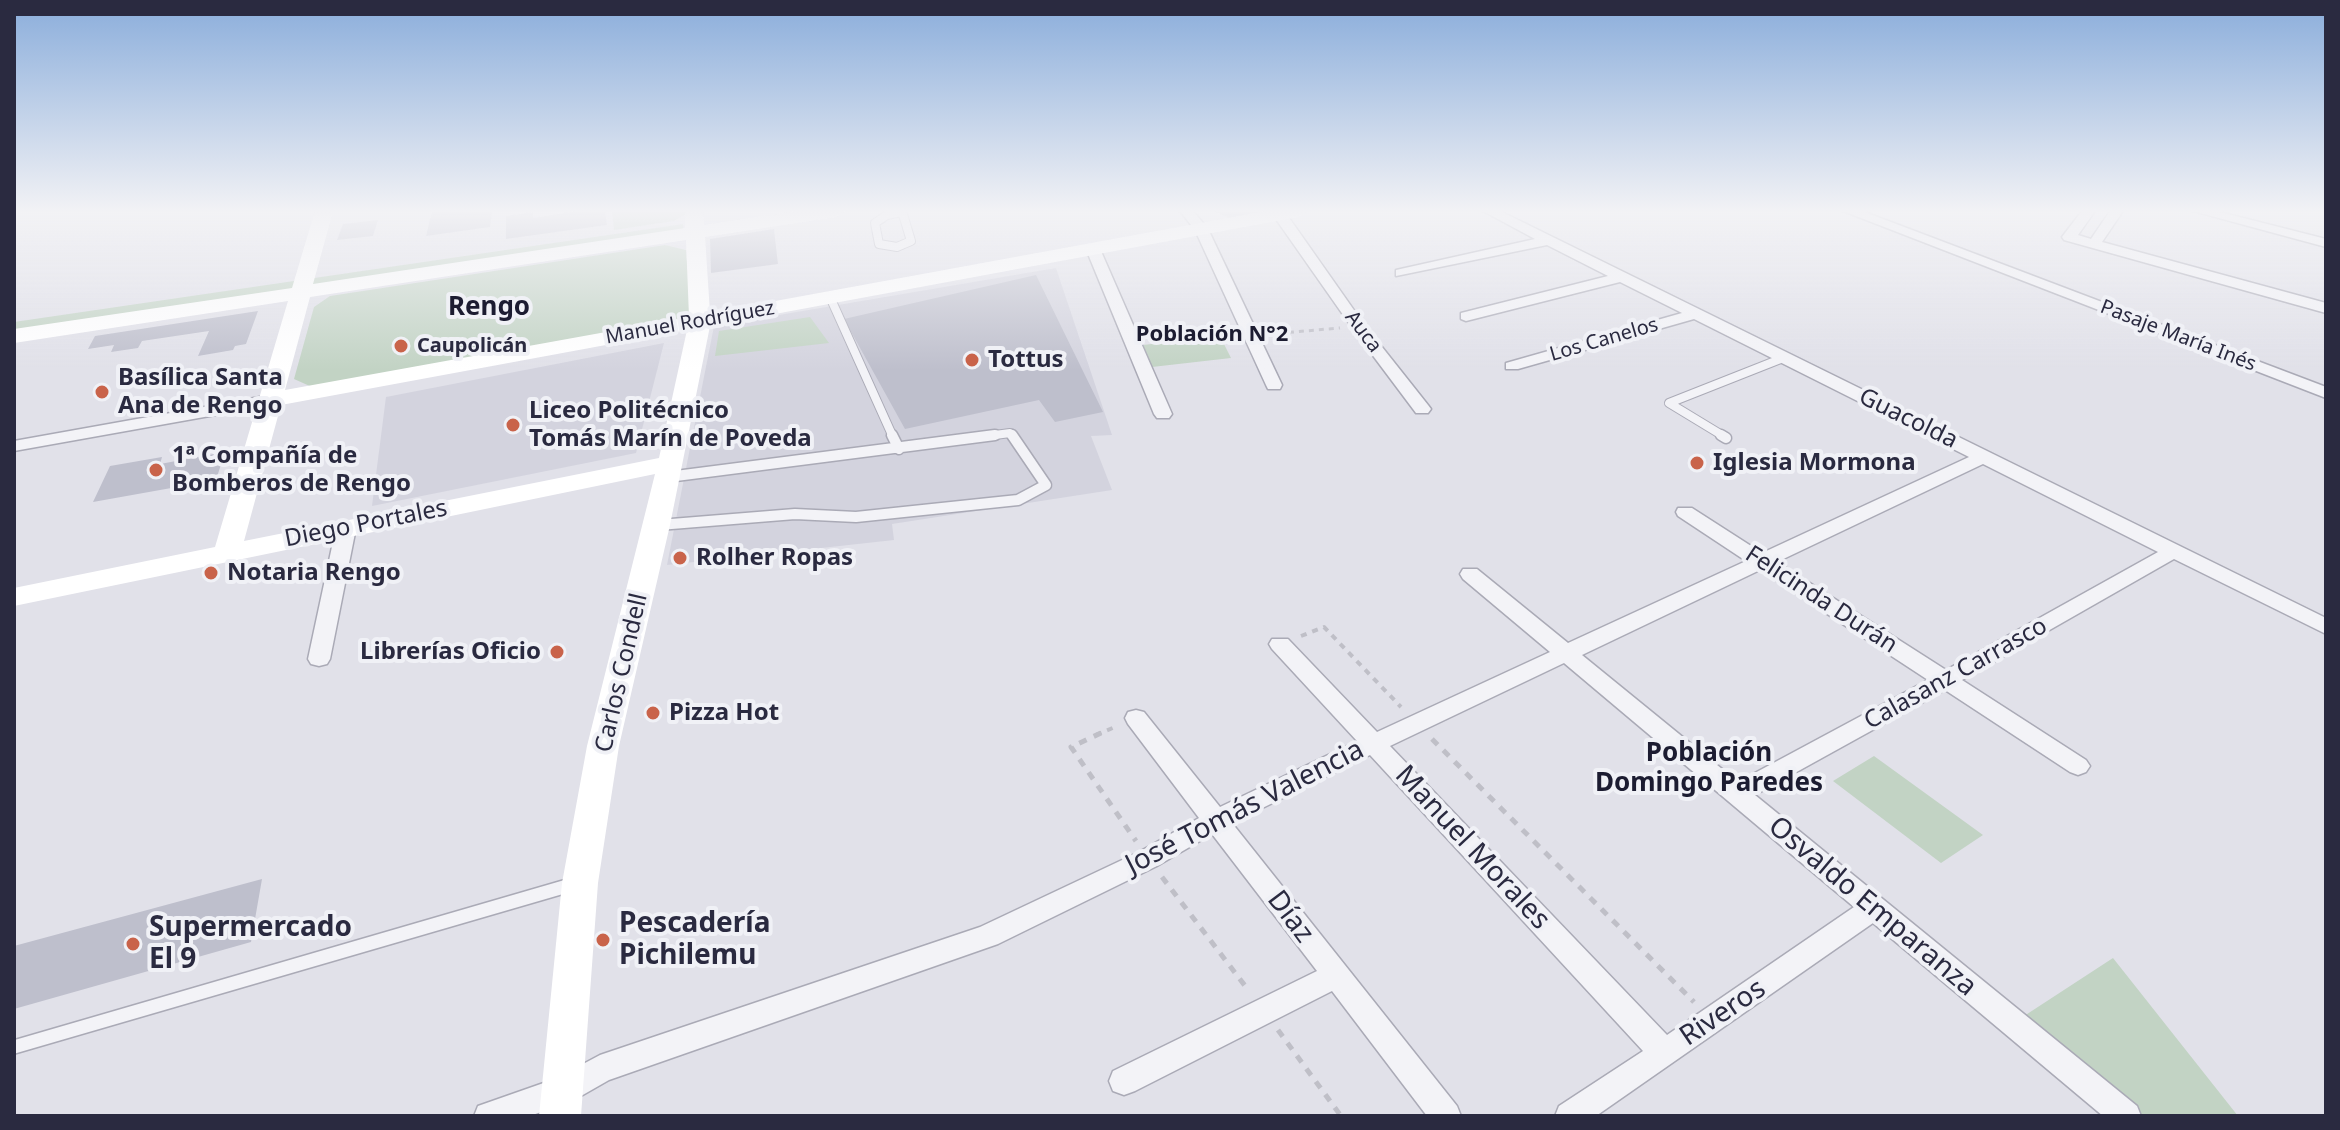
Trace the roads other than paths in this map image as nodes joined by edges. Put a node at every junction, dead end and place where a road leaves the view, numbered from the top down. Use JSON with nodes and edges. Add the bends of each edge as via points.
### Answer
{"nodes":[{"id":1,"x":309,"y":264,"type":"edge"},
{"id":2,"x":435,"y":264,"type":"edge"},
{"id":3,"x":697,"y":264,"type":"edge"},
{"id":4,"x":1012,"y":264,"type":"edge"},
{"id":5,"x":1099,"y":264,"type":"edge"},
{"id":6,"x":1217,"y":264,"type":"edge"},
{"id":7,"x":1320,"y":264,"type":"edge"},
{"id":8,"x":1443,"y":264,"type":"edge"},
{"id":9,"x":1594,"y":264,"type":"edge"},
{"id":10,"x":1987,"y":264,"type":"edge"},
{"id":11,"x":2162,"y":264,"type":"edge"},
{"id":12,"x":1401,"y":273,"type":"dead end"},
{"id":13,"x":1621,"y":277,"type":"junction"},
{"id":14,"x":303,"y":285,"type":"junction"},
{"id":15,"x":830,"y":297,"type":"junction"},
{"id":16,"x":2326,"y":308,"type":"edge"},
{"id":17,"x":1695,"y":314,"type":"junction"},
{"id":18,"x":1466,"y":316,"type":"dead end"},
{"id":19,"x":14,"y":319,"type":"edge"},
{"id":20,"x":700,"y":321,"type":"junction"},
{"id":21,"x":14,"y":336,"type":"edge"},
{"id":22,"x":1783,"y":358,"type":"junction"},
{"id":23,"x":1512,"y":366,"type":"dead end"},
{"id":24,"x":1274,"y":385,"type":"dead end"},
{"id":25,"x":2326,"y":393,"type":"edge"},
{"id":26,"x":271,"y":400,"type":"junction"},
{"id":27,"x":1422,"y":409,"type":"dead end"},
{"id":28,"x":1163,"y":414,"type":"dead end"},
{"id":29,"x":1726,"y":438,"type":"dead end"},
{"id":30,"x":14,"y":446,"type":"edge"},
{"id":31,"x":899,"y":449,"type":"junction"},
{"id":32,"x":1984,"y":457,"type":"junction"},
{"id":33,"x":670,"y":470,"type":"junction"},
{"id":34,"x":1685,"y":512,"type":"dead end"},
{"id":35,"x":657,"y":525,"type":"junction"},
{"id":36,"x":346,"y":528,"type":"junction"},
{"id":37,"x":2174,"y":551,"type":"junction"},
{"id":38,"x":227,"y":552,"type":"junction"},
{"id":39,"x":1761,"y":561,"type":"junction"},
{"id":40,"x":1470,"y":574,"type":"dead end"},
{"id":41,"x":14,"y":597,"type":"edge"},
{"id":42,"x":2326,"y":627,"type":"edge"},
{"id":43,"x":1280,"y":644,"type":"road end"},
{"id":44,"x":1567,"y":653,"type":"junction"},
{"id":45,"x":319,"y":659,"type":"dead end"},
{"id":46,"x":1944,"y":679,"type":"junction"},
{"id":47,"x":1136,"y":718,"type":"road end"},
{"id":48,"x":1374,"y":743,"type":"junction"},
{"id":49,"x":2078,"y":766,"type":"dead end"},
{"id":50,"x":1736,"y":794,"type":"junction"},
{"id":51,"x":1216,"y":820,"type":"junction"},
{"id":52,"x":580,"y":883,"type":"junction"},
{"id":53,"x":1873,"y":908,"type":"junction"},
{"id":54,"x":1335,"y":976,"type":"junction"},
{"id":55,"x":14,"y":1047,"type":"edge"},
{"id":56,"x":1664,"y":1052,"type":"junction"},
{"id":57,"x":1124,"y":1081,"type":"dead end"},
{"id":58,"x":562,"y":1103,"type":"edge"},
{"id":59,"x":2109,"y":1111,"type":"edge"},
{"id":60,"x":489,"y":1116,"type":"edge"},
{"id":61,"x":1446,"y":1116,"type":"edge"},
{"id":62,"x":1570,"y":1116,"type":"edge"}],
"edges":[{"from":1,"to":14,"type":"main road"},
{"from":2,"to":14,"type":"main road"},
{"from":3,"to":20,"type":"main road","name":"Carlos Condell"},
{"from":4,"to":15,"type":"main road","name":"Manuel Rodríguez"},
{"from":5,"to":28,"type":"street"},
{"from":6,"to":24,"type":"street"},
{"from":7,"to":27,"type":"street","name":"Auca","via":[[1358,326]]},
{"from":8,"to":12,"type":"street"},
{"from":9,"to":13,"type":"street","name":"Guacolda"},
{"from":10,"to":25,"type":"street","name":"Pasaje María Inés"},
{"from":11,"to":16,"type":"street"},
{"from":13,"to":17,"type":"street","name":"Guacolda"},
{"from":13,"to":18,"type":"street"},
{"from":14,"to":19,"type":"main road"},
{"from":14,"to":21,"type":"main road"},
{"from":14,"to":26,"type":"main road"},
{"from":15,"to":20,"type":"main road","name":"Manuel Rodríguez"},
{"from":15,"to":31,"type":"lane"},
{"from":17,"to":22,"type":"street","name":"Guacolda"},
{"from":17,"to":23,"type":"street","name":"Los Canelos"},
{"from":20,"to":26,"type":"main road","name":"Manuel Rodríguez"},
{"from":20,"to":33,"type":"main road","name":"Carlos Condell"},
{"from":22,"to":29,"type":"lane","via":[[1669,403]]},
{"from":22,"to":32,"type":"street","name":"Guacolda"},
{"from":26,"to":30,"type":"street"},
{"from":26,"to":38,"type":"main road"},
{"from":31,"to":33,"type":"lane"},
{"from":31,"to":35,"type":"lane","via":[[1010,433],[1046,485],[1018,500],[856,517],[795,514]]},
{"from":32,"to":37,"type":"street","name":"Guacolda"},
{"from":32,"to":39,"type":"street","name":"José Tomás Valencia"},
{"from":33,"to":35,"type":"main road","name":"Carlos Condell"},
{"from":33,"to":36,"type":"main road","name":"Diego Portales"},
{"from":34,"to":39,"type":"street","name":"Felicinda Durán"},
{"from":35,"to":52,"type":"main road","name":"Carlos Condell","via":[[603,746]]},
{"from":36,"to":38,"type":"main road","name":"Diego Portales"},
{"from":36,"to":45,"type":"street"},
{"from":37,"to":42,"type":"street","name":"Guacolda"},
{"from":37,"to":46,"type":"street","name":"Calasanz Carrasco"},
{"from":38,"to":41,"type":"main road","name":"Diego Portales"},
{"from":39,"to":44,"type":"street","name":"José Tomás Valencia"},
{"from":39,"to":46,"type":"street","name":"Felicinda Durán"},
{"from":40,"to":44,"type":"street","name":"Osvaldo Emparanza"},
{"from":43,"to":48,"type":"street","name":"Manuel Morales"},
{"from":44,"to":48,"type":"street","name":"José Tomás Valencia"},
{"from":44,"to":50,"type":"street","name":"Osvaldo Emparanza"},
{"from":46,"to":49,"type":"street","name":"Felicinda Durán"},
{"from":46,"to":50,"type":"street","name":"Calasanz Carrasco"},
{"from":47,"to":51,"type":"street","name":"Díaz"},
{"from":48,"to":51,"type":"street","name":"José Tomás Valencia"},
{"from":48,"to":56,"type":"street","name":"Manuel Morales"},
{"from":50,"to":53,"type":"street","name":"Osvaldo Emparanza"},
{"from":51,"to":54,"type":"street","name":"Díaz"},
{"from":51,"to":58,"type":"street","name":"José Tomás Valencia","via":[[988,936],[600,1069]]},
{"from":52,"to":55,"type":"lane"},
{"from":52,"to":58,"type":"main road","name":"Carlos Condell"},
{"from":53,"to":56,"type":"street","name":"Riveros"},
{"from":53,"to":59,"type":"street","name":"Osvaldo Emparanza"},
{"from":54,"to":57,"type":"street"},
{"from":54,"to":61,"type":"street","name":"Díaz"},
{"from":56,"to":62,"type":"street","name":"Riveros"},
{"from":58,"to":60,"type":"street","name":"José Tomás Valencia"}]}
